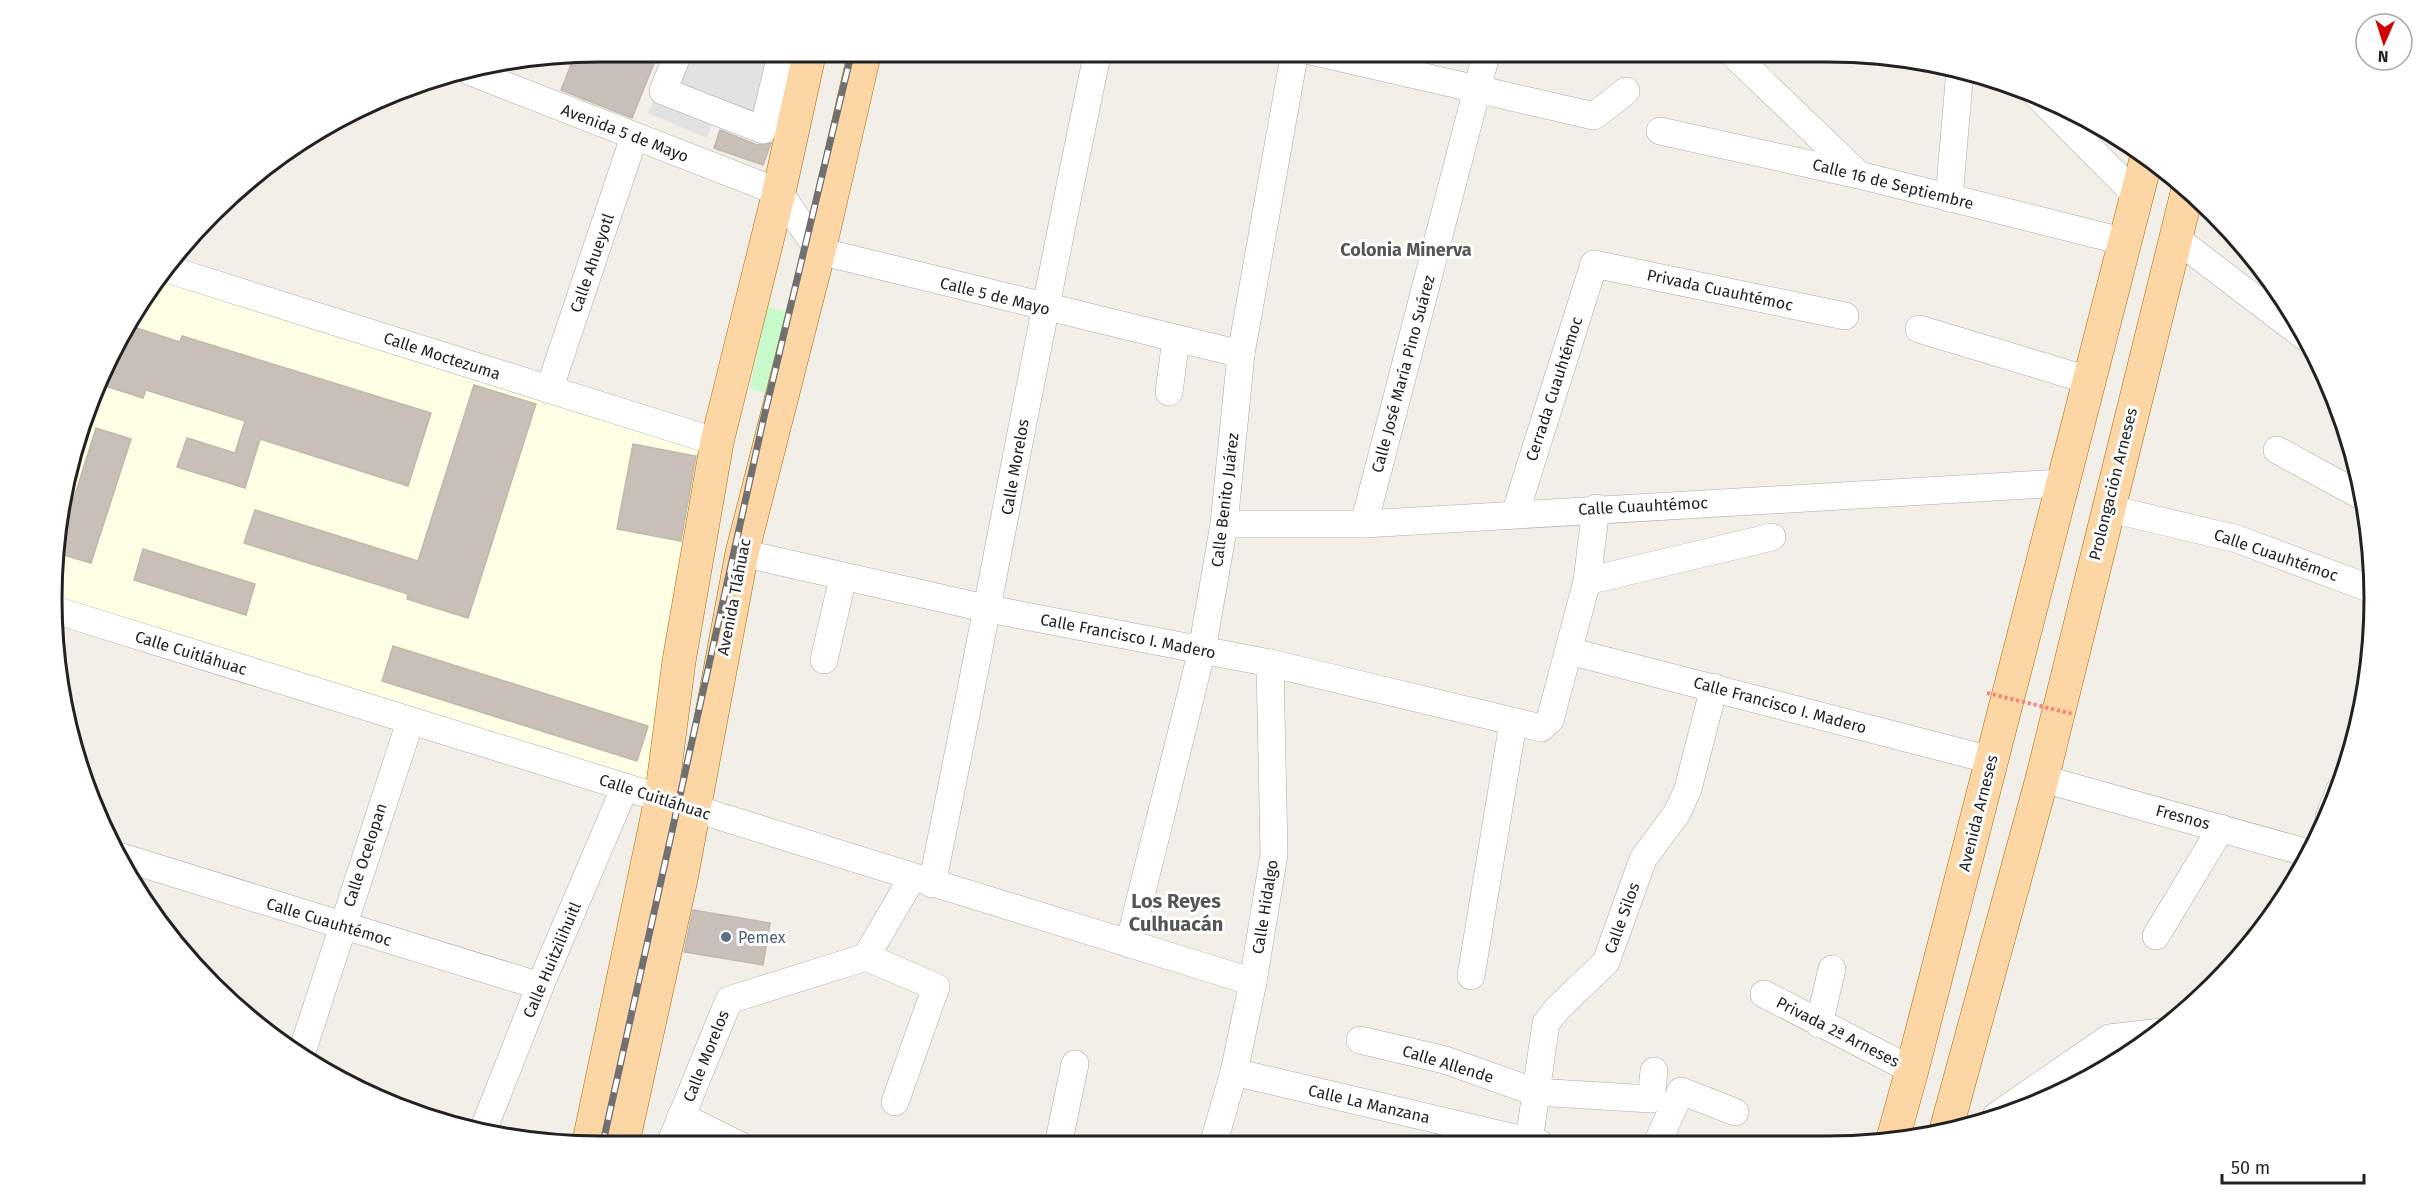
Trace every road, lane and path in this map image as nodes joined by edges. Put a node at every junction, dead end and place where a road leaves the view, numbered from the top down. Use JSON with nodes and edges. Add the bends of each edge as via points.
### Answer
{"nodes":[{"id":1,"x":674,"y":62,"type":"edge"},
{"id":2,"x":780,"y":62,"type":"edge"},
{"id":3,"x":802,"y":62,"type":"edge"},
{"id":4,"x":862,"y":62,"type":"edge"},
{"id":5,"x":1096,"y":62,"type":"edge"},
{"id":6,"x":1293,"y":62,"type":"edge"},
{"id":7,"x":1358,"y":62,"type":"edge"},
{"id":8,"x":1484,"y":62,"type":"edge"},
{"id":9,"x":1741,"y":62,"type":"edge"},
{"id":10,"x":480,"y":75,"type":"edge"},
{"id":11,"x":1959,"y":78,"type":"edge"},
{"id":12,"x":1477,"y":90,"type":"junction"},
{"id":13,"x":1626,"y":91,"type":"dead end"},
{"id":14,"x":2055,"y":112,"type":"edge"},
{"id":15,"x":1660,"y":131,"type":"dead end"},
{"id":16,"x":634,"y":137,"type":"junction"},
{"id":17,"x":789,"y":147,"type":"junction"},
{"id":18,"x":839,"y":156,"type":"junction"},
{"id":19,"x":2144,"y":166,"type":"edge"},
{"id":20,"x":1859,"y":175,"type":"junction"},
{"id":21,"x":779,"y":192,"type":"junction"},
{"id":22,"x":2136,"y":195,"type":"junction"},
{"id":23,"x":1949,"y":198,"type":"junction"},
{"id":24,"x":2185,"y":199,"type":"edge"},
{"id":25,"x":2174,"y":237,"type":"junction"},
{"id":26,"x":2126,"y":242,"type":"junction"},
{"id":27,"x":819,"y":251,"type":"junction"},
{"id":28,"x":1594,"y":264,"type":"joint"},
{"id":29,"x":174,"y":271,"type":"edge"},
{"id":30,"x":1044,"y":308,"type":"junction"},
{"id":31,"x":1845,"y":316,"type":"dead end"},
{"id":32,"x":2289,"y":325,"type":"edge"},
{"id":33,"x":1919,"y":328,"type":"dead end"},
{"id":34,"x":1176,"y":339,"type":"junction"},
{"id":35,"x":1242,"y":354,"type":"junction"},
{"id":36,"x":2088,"y":380,"type":"junction"},
{"id":37,"x":549,"y":390,"type":"junction"},
{"id":38,"x":1169,"y":392,"type":"dead end"},
{"id":39,"x":717,"y":442,"type":"junction"},
{"id":40,"x":2277,"y":450,"type":"dead end"},
{"id":41,"x":2062,"y":483,"type":"junction"},
{"id":42,"x":2353,"y":492,"type":"edge"},
{"id":43,"x":1596,"y":508,"type":"junction"},
{"id":44,"x":2107,"y":508,"type":"junction"},
{"id":45,"x":1515,"y":514,"type":"junction"},
{"id":46,"x":1224,"y":524,"type":"junction"},
{"id":47,"x":1364,"y":524,"type":"junction"},
{"id":48,"x":1772,"y":537,"type":"dead end"},
{"id":49,"x":742,"y":553,"type":"junction"},
{"id":50,"x":843,"y":577,"type":"junction"},
{"id":51,"x":1587,"y":581,"type":"junction"},
{"id":52,"x":2364,"y":586,"type":"edge"},
{"id":53,"x":989,"y":609,"type":"junction"},
{"id":54,"x":62,"y":612,"type":"edge"},
{"id":55,"x":1202,"y":650,"type":"junction"},
{"id":56,"x":1569,"y":651,"type":"junction"},
{"id":57,"x":824,"y":660,"type":"dead end"},
{"id":58,"x":1270,"y":663,"type":"junction"},
{"id":59,"x":1714,"y":687,"type":"junction"},
{"id":60,"x":1987,"y":693,"type":"dead end"},
{"id":61,"x":2073,"y":714,"type":"dead end"},
{"id":62,"x":410,"y":722,"type":"junction"},
{"id":63,"x":1513,"y":723,"type":"junction"},
{"id":64,"x":1991,"y":760,"type":"junction"},
{"id":65,"x":2050,"y":781,"type":"junction"},
{"id":66,"x":625,"y":788,"type":"junction"},
{"id":67,"x":661,"y":799,"type":"junction"},
{"id":68,"x":693,"y":810,"type":"junction"},
{"id":69,"x":2221,"y":828,"type":"junction"},
{"id":70,"x":2301,"y":851,"type":"edge"},
{"id":71,"x":129,"y":860,"type":"edge"},
{"id":72,"x":922,"y":881,"type":"junction"},
{"id":73,"x":341,"y":927,"type":"junction"},
{"id":74,"x":2156,"y":936,"type":"dead end"},
{"id":75,"x":1129,"y":944,"type":"junction"},
{"id":76,"x":866,"y":957,"type":"junction"},
{"id":77,"x":1832,"y":969,"type":"dead end"},
{"id":78,"x":1471,"y":976,"type":"dead end"},
{"id":79,"x":1253,"y":982,"type":"junction"},
{"id":80,"x":540,"y":986,"type":"junction"},
{"id":81,"x":1764,"y":994,"type":"dead end"},
{"id":82,"x":1819,"y":1024,"type":"junction"},
{"id":83,"x":615,"y":1026,"type":"junction"},
{"id":84,"x":648,"y":1034,"type":"junction"},
{"id":85,"x":1360,"y":1040,"type":"dead end"},
{"id":86,"x":2122,"y":1047,"type":"edge"},
{"id":87,"x":303,"y":1048,"type":"edge"},
{"id":88,"x":1076,"y":1064,"type":"dead end"},
{"id":89,"x":1912,"y":1070,"type":"junction"},
{"id":90,"x":1654,"y":1071,"type":"dead end"},
{"id":91,"x":1234,"y":1072,"type":"junction"},
{"id":92,"x":1535,"y":1092,"type":"junction"},
{"id":93,"x":895,"y":1102,"type":"dead end"},
{"id":94,"x":2016,"y":1102,"type":"edge"},
{"id":95,"x":1736,"y":1112,"type":"dead end"},
{"id":96,"x":681,"y":1116,"type":"junction"},
{"id":97,"x":1948,"y":1122,"type":"edge"},
{"id":98,"x":486,"y":1124,"type":"edge"},
{"id":99,"x":1895,"y":1132,"type":"edge"},
{"id":100,"x":590,"y":1136,"type":"edge"},
{"id":101,"x":625,"y":1136,"type":"edge"},
{"id":102,"x":673,"y":1136,"type":"edge"},
{"id":103,"x":721,"y":1136,"type":"edge"},
{"id":104,"x":1060,"y":1136,"type":"edge"},
{"id":105,"x":1216,"y":1136,"type":"edge"},
{"id":106,"x":1508,"y":1136,"type":"edge"},
{"id":107,"x":1534,"y":1136,"type":"edge"},
{"id":108,"x":1660,"y":1136,"type":"edge"}],
"edges":[{"from":1,"to":2,"type":"street","via":[[663,92],[763,130]]},
{"from":3,"to":17,"type":"main road"},
{"from":4,"to":18,"type":"main road","name":"Avenida Tláhuac"},
{"from":5,"to":30,"type":"street","name":"Calle Morelos"},
{"from":6,"to":35,"type":"street","name":"Calle Benito Juárez"},
{"from":7,"to":12,"type":"street"},
{"from":8,"to":12,"type":"street","name":"Calle José María Pino Suárez"},
{"from":9,"to":20,"type":"street"},
{"from":10,"to":16,"type":"street","name":"Avenida 5 de Mayo"},
{"from":11,"to":23,"type":"street"},
{"from":12,"to":13,"type":"street","via":[[1594,116]]},
{"from":12,"to":47,"type":"street","name":"Calle José María Pino Suárez"},
{"from":14,"to":22,"type":"street"},
{"from":15,"to":20,"type":"street","name":"Calle 16 de Septiembre"},
{"from":16,"to":21,"type":"street","name":"Avenida 5 de Mayo"},
{"from":16,"to":37,"type":"street","name":"Calle Ahueyotl"},
{"from":17,"to":18,"type":"main road"},
{"from":17,"to":21,"type":"main road"},
{"from":18,"to":27,"type":"main road","name":"Avenida Tláhuac"},
{"from":19,"to":22,"type":"main road"},
{"from":20,"to":23,"type":"street","name":"Calle 16 de Septiembre"},
{"from":21,"to":27,"type":"street"},
{"from":21,"to":39,"type":"main road"},
{"from":22,"to":26,"type":"main road"},
{"from":23,"to":26,"type":"street","name":"Calle 16 de Septiembre"},
{"from":24,"to":25,"type":"main road","name":"Prolongación Arneses"},
{"from":25,"to":32,"type":"street"},
{"from":25,"to":44,"type":"main road","name":"Prolongación Arneses"},
{"from":26,"to":36,"type":"main road"},
{"from":27,"to":30,"type":"street","name":"Calle 5 de Mayo"},
{"from":27,"to":49,"type":"main road","name":"Avenida Tláhuac"},
{"from":28,"to":31,"type":"street","name":"Privada Cuauhtémoc"},
{"from":28,"to":45,"type":"street","name":"Cerrada Cuauhtémoc"},
{"from":29,"to":37,"type":"street","name":"Calle Moctezuma"},
{"from":30,"to":34,"type":"street","name":"Calle 5 de Mayo"},
{"from":30,"to":53,"type":"street","name":"Calle Morelos"},
{"from":33,"to":36,"type":"street"},
{"from":34,"to":35,"type":"street","name":"Calle 5 de Mayo"},
{"from":34,"to":38,"type":"street"},
{"from":35,"to":46,"type":"street","name":"Calle Benito Juárez"},
{"from":36,"to":41,"type":"main road"},
{"from":37,"to":39,"type":"street","name":"Calle Moctezuma"},
{"from":39,"to":67,"type":"main road","via":[[679,662]]},
{"from":40,"to":42,"type":"street"},
{"from":41,"to":43,"type":"street","name":"Calle Cuauhtémoc"},
{"from":41,"to":64,"type":"main road","name":"Avenida Arneses"},
{"from":43,"to":45,"type":"street","name":"Calle Cuauhtémoc"},
{"from":43,"to":51,"type":"street","name":"Calle Francisco I. Madero"},
{"from":44,"to":52,"type":"street","name":"Calle Cuauhtémoc","via":[[2237,539]]},
{"from":44,"to":65,"type":"main road","name":"Prolongación Arneses"},
{"from":45,"to":47,"type":"street","name":"Calle Cuauhtémoc"},
{"from":46,"to":47,"type":"street","name":"Calle Cuauhtémoc"},
{"from":46,"to":55,"type":"street","name":"Calle Benito Juárez"},
{"from":48,"to":51,"type":"street"},
{"from":49,"to":50,"type":"street","name":"Calle Francisco I. Madero"},
{"from":49,"to":68,"type":"main road","name":"Avenida Tláhuac"},
{"from":50,"to":53,"type":"street","name":"Calle Francisco I. Madero"},
{"from":50,"to":57,"type":"street"},
{"from":51,"to":56,"type":"street","name":"Calle Francisco I. Madero"},
{"from":53,"to":55,"type":"street","name":"Calle Francisco I. Madero"},
{"from":53,"to":72,"type":"street","name":"Calle Morelos"},
{"from":54,"to":62,"type":"street","name":"Calle Cuitláhuac"},
{"from":55,"to":58,"type":"street","name":"Calle Francisco I. Madero"},
{"from":55,"to":75,"type":"street","name":"Calle Benito Juárez"},
{"from":56,"to":59,"type":"street","name":"Calle Francisco I. Madero"},
{"from":56,"to":63,"type":"street","name":"Calle Francisco I. Madero","via":[[1550,720],[1534,728]]},
{"from":58,"to":63,"type":"street","name":"Calle Francisco I. Madero"},
{"from":58,"to":79,"type":"street","name":"Calle Hidalgo","via":[[1274,854]]},
{"from":59,"to":64,"type":"street","name":"Calle Francisco I. Madero"},
{"from":59,"to":92,"type":"street","name":"Calle Silos","via":[[1688,789],[1677,813],[1643,859],[1606,962],[1546,1023]]},
{"from":60,"to":61,"type":"path","bridge":true},
{"from":62,"to":66,"type":"street","name":"Calle Cuitláhuac"},
{"from":62,"to":73,"type":"street","name":"Calle Ocelopan"},
{"from":63,"to":78,"type":"street"},
{"from":64,"to":89,"type":"main road","name":"Avenida Arneses"},
{"from":65,"to":69,"type":"street","name":"Fresnos"},
{"from":65,"to":97,"type":"main road"},
{"from":66,"to":67,"type":"street","name":"Calle Cuitláhuac"},
{"from":66,"to":80,"type":"street","name":"Calle Huitzilihuitl"},
{"from":67,"to":68,"type":"street","name":"Calle Cuitláhuac"},
{"from":67,"to":83,"type":"main road"},
{"from":68,"to":72,"type":"street","name":"Calle Cuitláhuac"},
{"from":68,"to":84,"type":"main road","name":"Avenida Tláhuac"},
{"from":69,"to":70,"type":"street","name":"Fresnos"},
{"from":69,"to":74,"type":"street"},
{"from":71,"to":73,"type":"street","name":"Calle Cuauhtémoc"},
{"from":72,"to":75,"type":"street","name":"Calle Cuitláhuac"},
{"from":72,"to":76,"type":"street","name":"Calle Morelos"},
{"from":73,"to":80,"type":"street","name":"Calle Cuauhtémoc"},
{"from":73,"to":87,"type":"street","name":"Calle Ocelopan"},
{"from":75,"to":79,"type":"street","name":"Calle Cuitláhuac"},
{"from":76,"to":93,"type":"street","via":[[936,987]]},
{"from":76,"to":96,"type":"street","name":"Calle Morelos","via":[[729,1000]]},
{"from":77,"to":82,"type":"street"},
{"from":79,"to":91,"type":"street","name":"Calle Hidalgo"},
{"from":80,"to":98,"type":"street","name":"Calle Huitzilihuitl"},
{"from":81,"to":82,"type":"street","name":"Privada 2ª Arneses"},
{"from":82,"to":89,"type":"street","name":"Privada 2ª Arneses"},
{"from":83,"to":84,"type":"main road"},
{"from":83,"to":100,"type":"main road"},
{"from":84,"to":101,"type":"main road","name":"Avenida Tláhuac"},
{"from":85,"to":92,"type":"street","name":"Calle Allende","via":[[1445,1060]]},
{"from":86,"to":94,"type":"street","via":[[2109,1038]]},
{"from":88,"to":104,"type":"street"},
{"from":89,"to":99,"type":"main road","name":"Avenida Arneses"},
{"from":90,"to":92,"type":"street","name":"Calle Allende","via":[[1651,1099]]},
{"from":91,"to":105,"type":"street","name":"Calle Hidalgo"},
{"from":91,"to":106,"type":"street","name":"Calle La Manzana"},
{"from":92,"to":107,"type":"street","name":"Calle Silos"},
{"from":95,"to":108,"type":"street","via":[[1681,1091]]},
{"from":96,"to":102,"type":"street","name":"Calle Morelos"},
{"from":96,"to":103,"type":"street"}]}
